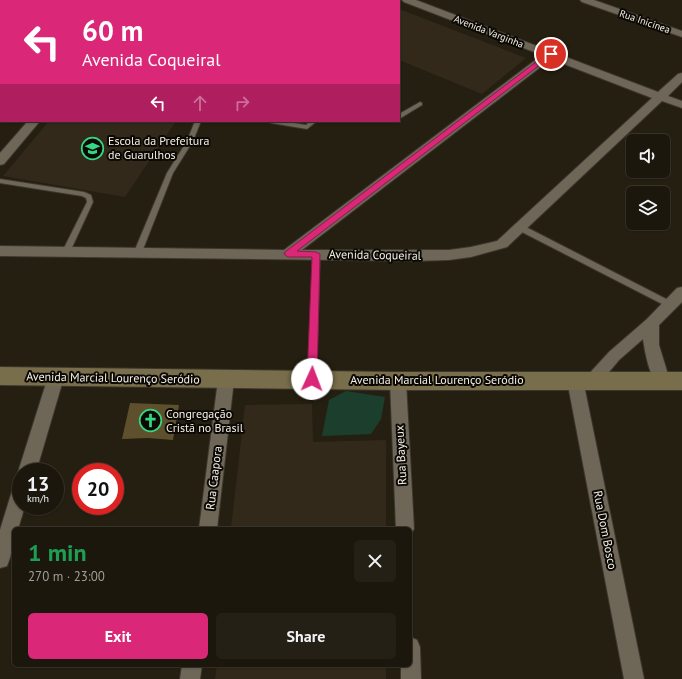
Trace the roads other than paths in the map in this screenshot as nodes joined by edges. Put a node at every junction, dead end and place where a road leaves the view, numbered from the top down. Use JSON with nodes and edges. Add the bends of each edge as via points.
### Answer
{"nodes":[{"id":1,"x":407,"y":0,"type":"edge"},
{"id":2,"x":585,"y":0,"type":"edge"},
{"id":3,"x":682,"y":34,"type":"edge"},
{"id":4,"x":551,"y":54,"type":"junction"},
{"id":5,"x":682,"y":76,"type":"edge"},
{"id":6,"x":660,"y":97,"type":"junction"},
{"id":7,"x":420,"y":104,"type":"dead end"},
{"id":8,"x":682,"y":105,"type":"edge"},
{"id":9,"x":400,"y":116,"type":"edge"},
{"id":10,"x":33,"y":122,"type":"edge"},
{"id":11,"x":198,"y":122,"type":"edge"},
{"id":12,"x":277,"y":122,"type":"edge"},
{"id":13,"x":313,"y":122,"type":"edge"},
{"id":14,"x":0,"y":161,"type":"edge"},
{"id":15,"x":0,"y":181,"type":"edge"},
{"id":16,"x":521,"y":228,"type":"junction"},
{"id":17,"x":0,"y":251,"type":"edge"},
{"id":18,"x":66,"y":252,"type":"junction"},
{"id":19,"x":138,"y":252,"type":"junction"},
{"id":20,"x":288,"y":254,"type":"junction"},
{"id":21,"x":316,"y":254,"type":"junction"},
{"id":22,"x":682,"y":292,"type":"edge"},
{"id":23,"x":671,"y":305,"type":"junction"},
{"id":24,"x":652,"y":323,"type":"junction"},
{"id":25,"x":0,"y":376,"type":"edge"},
{"id":26,"x":56,"y":377,"type":"junction"},
{"id":27,"x":312,"y":379,"type":"junction"},
{"id":28,"x":226,"y":380,"type":"junction"},
{"id":29,"x":584,"y":380,"type":"junction"},
{"id":30,"x":398,"y":381,"type":"junction"},
{"id":31,"x":672,"y":381,"type":"edge"},
{"id":32,"x":30,"y":463,"type":"edge"},
{"id":33,"x":14,"y":515,"type":"edge"},
{"id":34,"x":208,"y":527,"type":"edge"},
{"id":35,"x":405,"y":527,"type":"edge"},
{"id":36,"x":0,"y":560,"type":"edge"},
{"id":37,"x":192,"y":667,"type":"edge"},
{"id":38,"x":411,"y":667,"type":"edge"},
{"id":39,"x":190,"y":679,"type":"edge"},
{"id":40,"x":412,"y":679,"type":"edge"},
{"id":41,"x":634,"y":679,"type":"edge"}],
"edges":[{"from":1,"to":4,"type":"street","name":"Avenida Varginha"},
{"from":2,"to":3,"type":"street","name":"Rua Inicinea"},
{"from":4,"to":6,"type":"street","name":"Avenida Varginha"},
{"from":4,"to":20,"type":"street"},
{"from":5,"to":6,"type":"street","name":"Avenida Coqueiral"},
{"from":6,"to":8,"type":"street","name":"Avenida Varginha"},
{"from":6,"to":16,"type":"street","name":"Avenida Coqueiral"},
{"from":7,"to":9,"type":"lane"},
{"from":10,"to":14,"type":"street"},
{"from":11,"to":19,"type":"lane","via":[[190,141],[170,173]]},
{"from":12,"to":13,"type":"lane","via":[[307,127]]},
{"from":15,"to":18,"type":"lane","via":[[84,194],[89,197],[90,202]]},
{"from":16,"to":21,"type":"street","name":"Avenida Coqueiral","via":[[502,244],[449,255]]},
{"from":16,"to":23,"type":"lane"},
{"from":17,"to":18,"type":"street","name":"Avenida Coqueiral"},
{"from":18,"to":19,"type":"street","name":"Avenida Coqueiral"},
{"from":19,"to":20,"type":"street","name":"Avenida Coqueiral"},
{"from":20,"to":21,"type":"street","name":"Avenida Coqueiral"},
{"from":21,"to":27,"type":"lane"},
{"from":22,"to":23,"type":"street"},
{"from":23,"to":24,"type":"street"},
{"from":24,"to":29,"type":"street"},
{"from":24,"to":31,"type":"street","via":[[650,336],[654,356]]},
{"from":25,"to":26,"type":"main road","name":"Avenida Marcial Lourenço Seródio"},
{"from":26,"to":28,"type":"main road","name":"Avenida Marcial Lourenço Seródio"},
{"from":26,"to":32,"type":"street"},
{"from":27,"to":28,"type":"main road","name":"Avenida Marcial Lourenço Seródio"},
{"from":27,"to":30,"type":"main road","name":"Avenida Marcial Lourenço Seródio"},
{"from":28,"to":34,"type":"street","name":"Rua Caapora"},
{"from":29,"to":30,"type":"main road","name":"Avenida Marcial Lourenço Seródio"},
{"from":29,"to":31,"type":"main road","name":"Avenida Marcial Lourenço Seródio"},
{"from":29,"to":41,"type":"street","name":"Rua Dom Bosco"},
{"from":30,"to":35,"type":"street","name":"Rua Bayeux"},
{"from":33,"to":36,"type":"street"},
{"from":37,"to":39,"type":"street"},
{"from":38,"to":40,"type":"street"}]}
